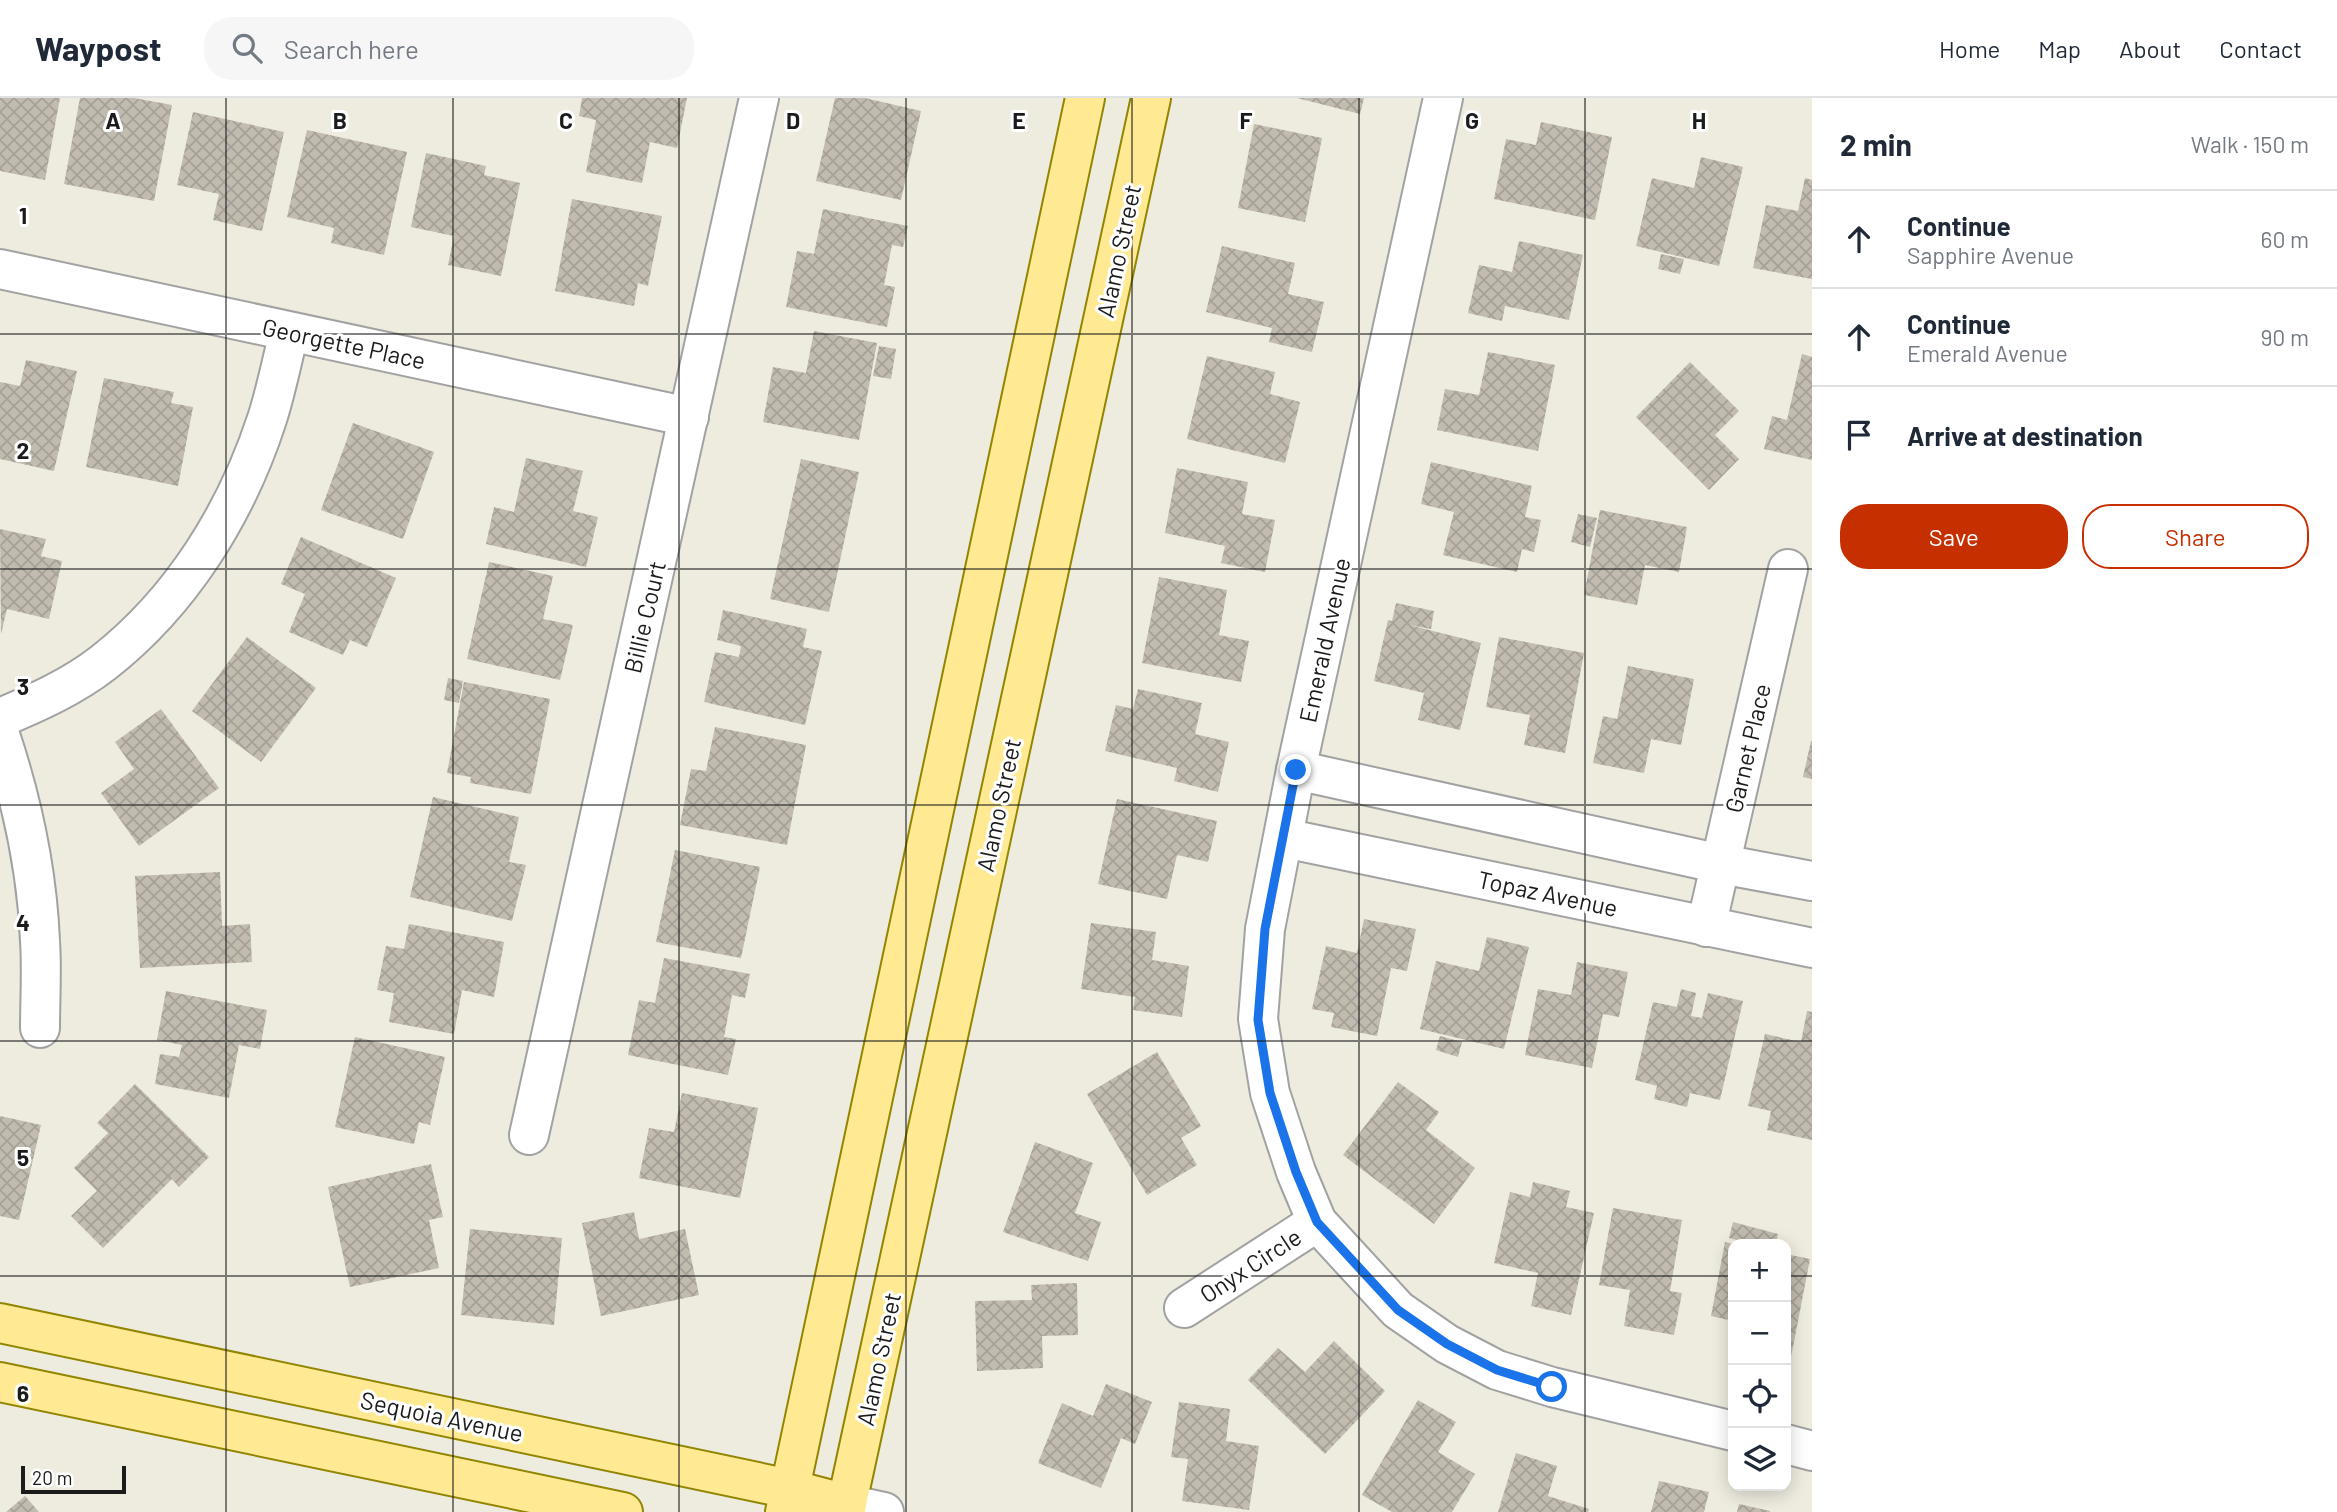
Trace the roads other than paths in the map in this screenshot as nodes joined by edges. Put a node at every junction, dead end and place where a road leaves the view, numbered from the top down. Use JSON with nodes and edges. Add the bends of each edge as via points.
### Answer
{"nodes":[{"id":1,"x":760,"y":98,"type":"edge"},
{"id":2,"x":1085,"y":98,"type":"edge"},
{"id":3,"x":1151,"y":98,"type":"edge"},
{"id":4,"x":1443,"y":98,"type":"edge"},
{"id":5,"x":0,"y":269,"type":"edge"},
{"id":6,"x":289,"y":332,"type":"junction"},
{"id":7,"x":689,"y":417,"type":"junction"},
{"id":8,"x":1788,"y":569,"type":"dead end"},
{"id":9,"x":0,"y":718,"type":"edge"},
{"id":10,"x":0,"y":735,"type":"edge"},
{"id":11,"x":1296,"y":770,"type":"junction"},
{"id":12,"x":1284,"y":838,"type":"junction"},
{"id":13,"x":1721,"y":864,"type":"junction"},
{"id":14,"x":1812,"y":881,"type":"edge"},
{"id":15,"x":1706,"y":927,"type":"junction"},
{"id":16,"x":1812,"y":948,"type":"edge"},
{"id":17,"x":40,"y":1028,"type":"dead end"},
{"id":18,"x":529,"y":1135,"type":"dead end"},
{"id":19,"x":1317,"y":1222,"type":"junction"},
{"id":20,"x":1184,"y":1308,"type":"dead end"},
{"id":21,"x":0,"y":1323,"type":"edge"},
{"id":22,"x":0,"y":1382,"type":"edge"},
{"id":23,"x":1728,"y":1431,"type":"edge"},
{"id":24,"x":1791,"y":1445,"type":"edge"},
{"id":25,"x":1812,"y":1451,"type":"edge"},
{"id":26,"x":788,"y":1501,"type":"edge"},
{"id":27,"x":846,"y":1508,"type":"edge"},
{"id":28,"x":623,"y":1512,"type":"edge"},
{"id":29,"x":884,"y":1512,"type":"edge"}],
"edges":[{"from":1,"to":7,"type":"street","name":"Billie Court"},
{"from":2,"to":26,"type":"main road"},
{"from":3,"to":27,"type":"main road","name":"Alamo Street"},
{"from":4,"to":11,"type":"street","name":"Emerald Avenue"},
{"from":5,"to":6,"type":"street","name":"Georgette Place"},
{"from":6,"to":7,"type":"street","name":"Georgette Place"},
{"from":6,"to":9,"type":"street","via":[[267,419],[238,493],[190,574],[156,616],[102,664],[48,698]]},
{"from":7,"to":18,"type":"street","name":"Billie Court"},
{"from":8,"to":13,"type":"street","name":"Garnet Place"},
{"from":10,"to":17,"type":"street","via":[[16,782],[31,857],[40,941]]},
{"from":11,"to":12,"type":"street","name":"Emerald Avenue"},
{"from":11,"to":13,"type":"street"},
{"from":12,"to":15,"type":"street","name":"Topaz Avenue"},
{"from":12,"to":19,"type":"street","name":"Emerald Avenue","via":[[1265,929],[1258,1020],[1270,1093]]},
{"from":13,"to":14,"type":"street"},
{"from":13,"to":15,"type":"street","name":"Garnet Place"},
{"from":15,"to":16,"type":"street","name":"Topaz Avenue"},
{"from":19,"to":20,"type":"street","name":"Onyx Circle"},
{"from":19,"to":23,"type":"street","name":"Emerald Avenue","via":[[1398,1310],[1447,1344],[1497,1370]]},
{"from":21,"to":26,"type":"main road","name":"Sequoia Avenue"},
{"from":22,"to":28,"type":"main road"},
{"from":24,"to":25,"type":"street"},
{"from":26,"to":27,"type":"main road","name":"Sequoia Avenue"},
{"from":27,"to":29,"type":"street","name":"Sequoia Avenue"}]}
